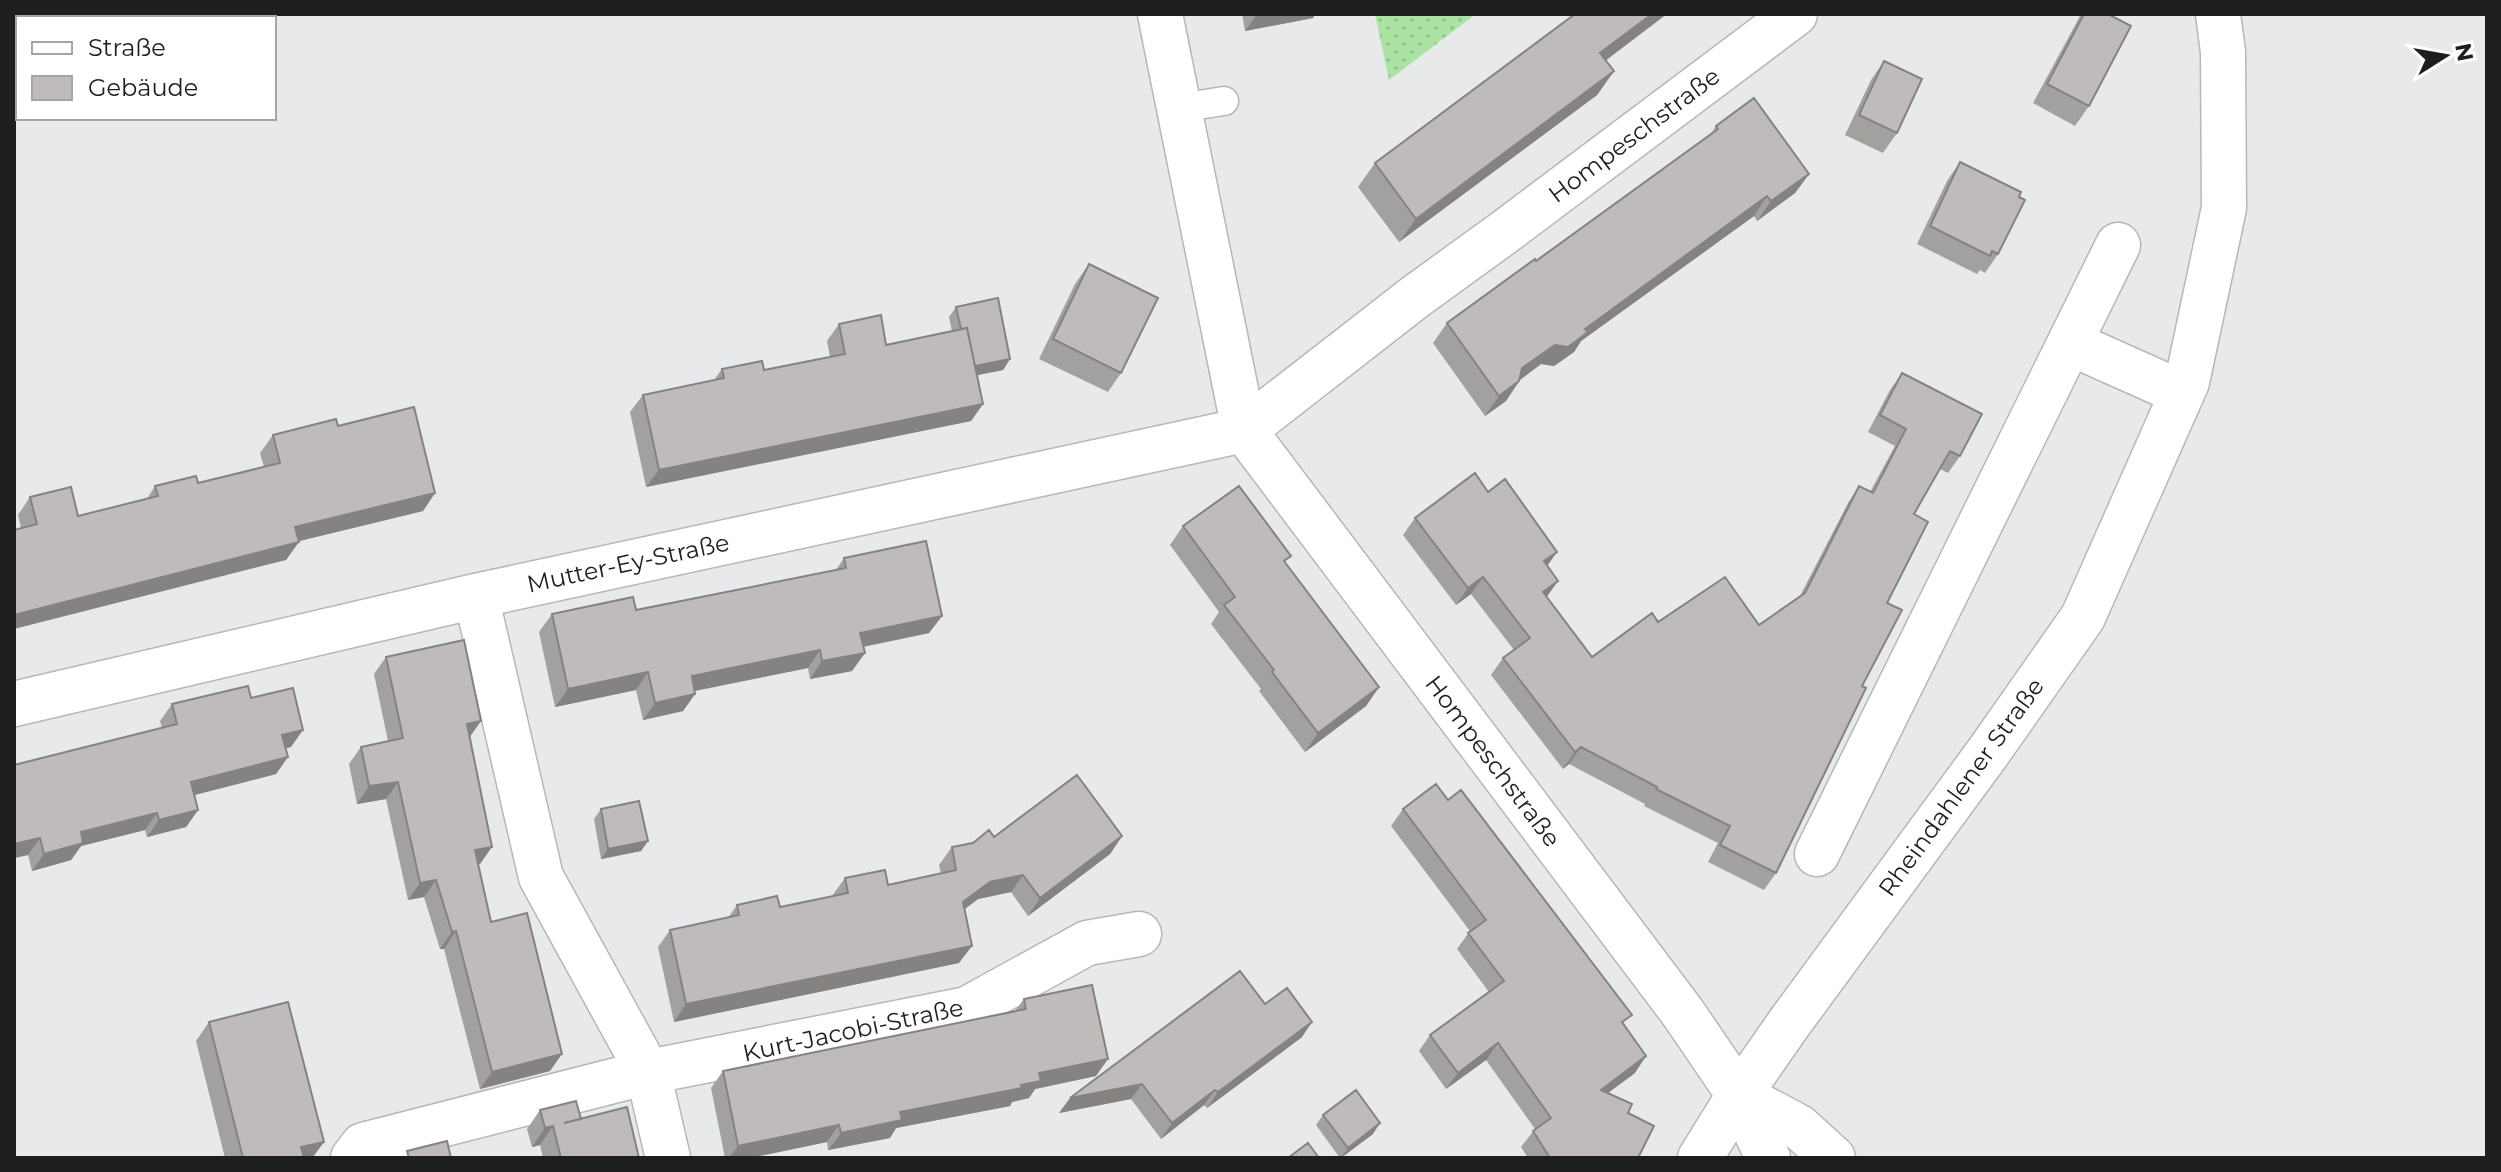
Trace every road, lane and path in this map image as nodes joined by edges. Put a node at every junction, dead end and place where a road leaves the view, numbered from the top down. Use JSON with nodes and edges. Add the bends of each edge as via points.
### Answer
{"nodes":[{"id":1,"x":1160,"y":14,"type":"edge"},
{"id":2,"x":1795,"y":14,"type":"edge"},
{"id":3,"x":2218,"y":14,"type":"edge"},
{"id":4,"x":1224,"y":101,"type":"dead end"},
{"id":5,"x":1179,"y":108,"type":"junction"},
{"id":6,"x":2118,"y":245,"type":"dead end"},
{"id":7,"x":2070,"y":343,"type":"junction"},
{"id":8,"x":2182,"y":393,"type":"junction"},
{"id":9,"x":1244,"y":430,"type":"junction"},
{"id":10,"x":476,"y":596,"type":"junction"},
{"id":11,"x":14,"y":704,"type":"edge"},
{"id":12,"x":1817,"y":854,"type":"dead end"},
{"id":13,"x":1139,"y":934,"type":"dead end"},
{"id":14,"x":648,"y":1072,"type":"junction"},
{"id":15,"x":1739,"y":1095,"type":"junction"},
{"id":16,"x":353,"y":1158,"type":"edge"},
{"id":17,"x":668,"y":1158,"type":"edge"},
{"id":18,"x":1700,"y":1158,"type":"edge"},
{"id":19,"x":1768,"y":1158,"type":"edge"},
{"id":20,"x":1833,"y":1158,"type":"edge"}],
"edges":[{"from":1,"to":5,"type":"street","name":"Hompeschstraße"},
{"from":2,"to":9,"type":"street","name":"Hompeschstraße","via":[[1506,231],[1407,287]]},
{"from":3,"to":8,"type":"street","name":"Rheindahlener Straße","via":[[2224,208]]},
{"from":4,"to":5,"type":"lane"},
{"from":5,"to":9,"type":"street","name":"Hompeschstraße"},
{"from":6,"to":7,"type":"street"},
{"from":7,"to":8,"type":"street"},
{"from":7,"to":12,"type":"street"},
{"from":8,"to":15,"type":"street","name":"Rheindahlener Straße","via":[[2083,617]]},
{"from":9,"to":10,"type":"street","name":"Mutter-Ey-Straße"},
{"from":9,"to":15,"type":"street","name":"Hompeschstraße","via":[[1683,1013]]},
{"from":10,"to":11,"type":"street","name":"Mutter-Ey-Straße"},
{"from":10,"to":14,"type":"street","via":[[541,877]]},
{"from":13,"to":14,"type":"street","name":"Kurt-Jacobi-Straße","via":[[1087,943],[967,1009]]},
{"from":14,"to":16,"type":"street","name":"Kurt-Jacobi-Straße","via":[[363,1145]]},
{"from":14,"to":17,"type":"street"},
{"from":15,"to":18,"type":"street","name":"Rheindahlener Straße"},
{"from":15,"to":19,"type":"street","name":"Hompeschstraße"},
{"from":15,"to":20,"type":"street","via":[[1799,1127]]}]}
